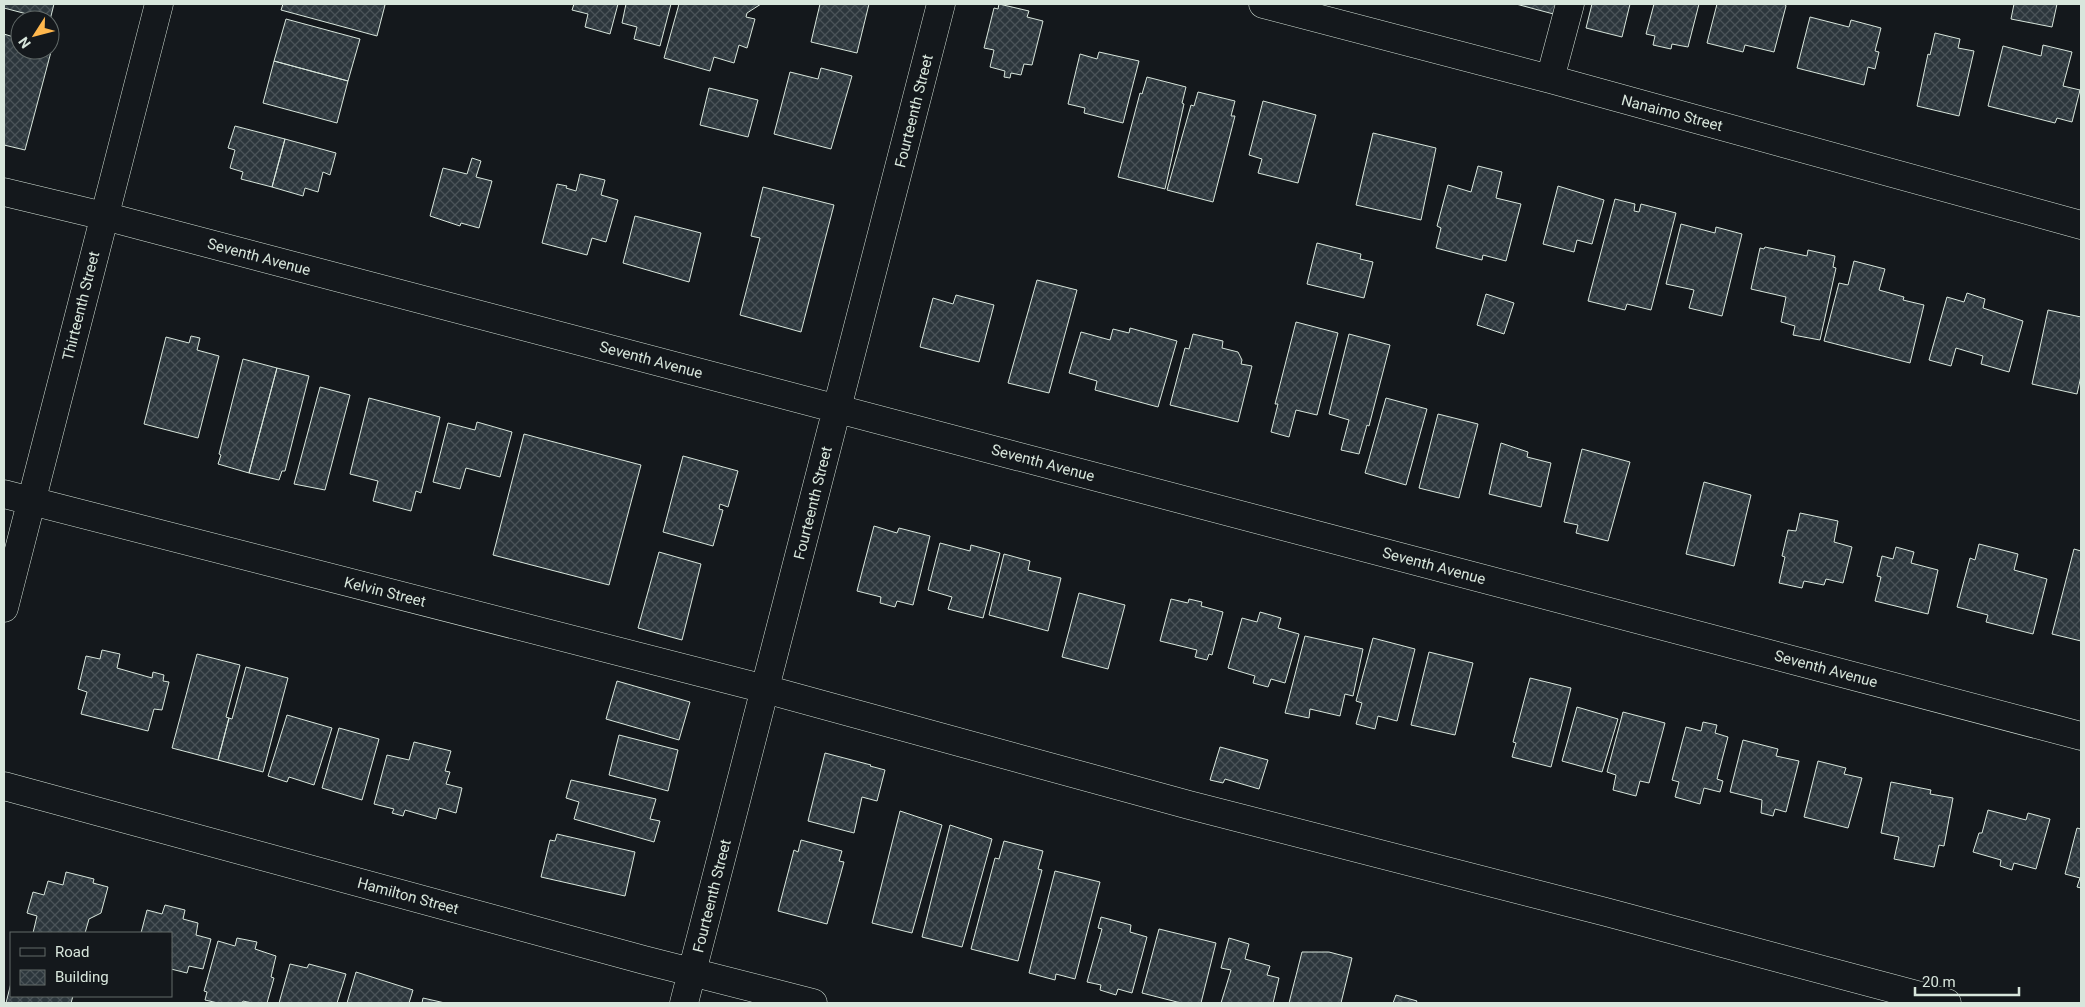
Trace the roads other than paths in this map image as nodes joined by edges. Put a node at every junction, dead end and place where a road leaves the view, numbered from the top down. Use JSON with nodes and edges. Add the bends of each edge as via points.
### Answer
{"nodes":[{"id":1,"x":159,"y":4,"type":"edge"},
{"id":2,"x":941,"y":4,"type":"edge"},
{"id":3,"x":1263,"y":4,"type":"edge"},
{"id":4,"x":1570,"y":4,"type":"edge"},
{"id":5,"x":1550,"y":79,"type":"junction"},
{"id":6,"x":4,"y":192,"type":"edge"},
{"id":7,"x":104,"y":216,"type":"junction"},
{"id":8,"x":2081,"y":224,"type":"edge"},
{"id":9,"x":837,"y":409,"type":"junction"},
{"id":10,"x":4,"y":494,"type":"edge"},
{"id":11,"x":31,"y":502,"type":"junction"},
{"id":12,"x":4,"y":608,"type":"edge"},
{"id":13,"x":765,"y":689,"type":"junction"},
{"id":14,"x":2081,"y":736,"type":"edge"},
{"id":15,"x":4,"y":786,"type":"edge"},
{"id":16,"x":693,"y":972,"type":"junction"},
{"id":17,"x":684,"y":1003,"type":"edge"},
{"id":18,"x":813,"y":1003,"type":"edge"},
{"id":19,"x":1947,"y":1003,"type":"edge"}],
"edges":[{"from":1,"to":7,"type":"street","name":"Thirteenth Street"},
{"from":2,"to":9,"type":"street","name":"Fourteenth Street"},
{"from":3,"to":5,"type":"street","name":"Nanaimo Street"},
{"from":4,"to":5,"type":"street"},
{"from":5,"to":8,"type":"street","name":"Nanaimo Street"},
{"from":6,"to":7,"type":"street","name":"Seventh Avenue"},
{"from":7,"to":9,"type":"street","name":"Seventh Avenue"},
{"from":7,"to":11,"type":"street","name":"Thirteenth Street"},
{"from":9,"to":13,"type":"street","name":"Fourteenth Street"},
{"from":9,"to":14,"type":"street","name":"Seventh Avenue"},
{"from":10,"to":11,"type":"street","name":"Kelvin Street"},
{"from":11,"to":12,"type":"street","name":"Thirteenth Street"},
{"from":11,"to":13,"type":"street","name":"Kelvin Street"},
{"from":13,"to":16,"type":"street","name":"Fourteenth Street"},
{"from":13,"to":19,"type":"street","name":"Kelvin Street","via":[[1189,805]]},
{"from":15,"to":16,"type":"street","name":"Hamilton Street"},
{"from":16,"to":17,"type":"street","name":"Fourteenth Street"},
{"from":16,"to":18,"type":"street","name":"Hamilton Street"}]}
